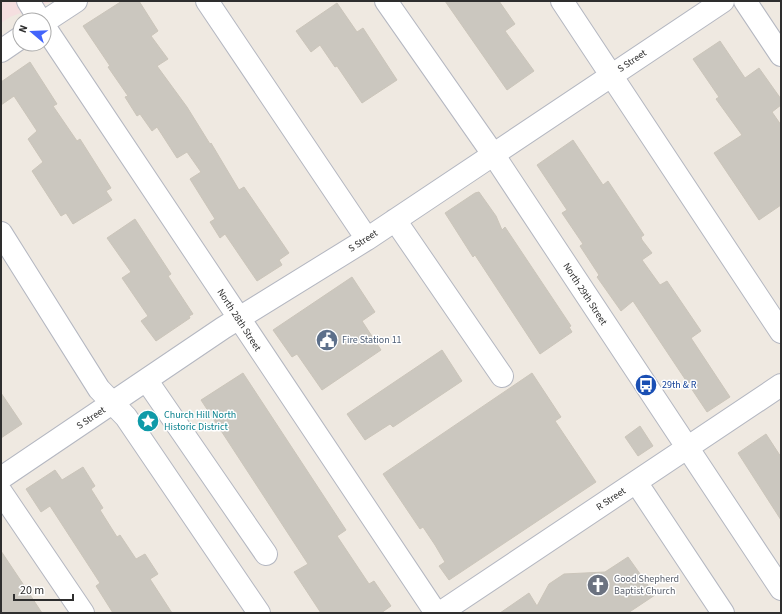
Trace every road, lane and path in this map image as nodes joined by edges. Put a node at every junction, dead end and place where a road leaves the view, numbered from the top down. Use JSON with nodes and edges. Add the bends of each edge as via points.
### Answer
{"nodes":[{"id":1,"x":28,"y":1,"type":"edge"},
{"id":2,"x":76,"y":1,"type":"edge"},
{"id":3,"x":207,"y":1,"type":"edge"},
{"id":4,"x":386,"y":1,"type":"edge"},
{"id":5,"x":562,"y":1,"type":"edge"},
{"id":6,"x":723,"y":1,"type":"edge"},
{"id":7,"x":745,"y":1,"type":"edge"},
{"id":8,"x":35,"y":12,"type":"edge"},
{"id":9,"x":52,"y":17,"type":"edge"},
{"id":10,"x":52,"y":38,"type":"edge"},
{"id":11,"x":12,"y":43,"type":"edge"},
{"id":12,"x":1,"y":51,"type":"edge"},
{"id":13,"x":781,"y":55,"type":"edge"},
{"id":14,"x":611,"y":75,"type":"junction"},
{"id":15,"x":493,"y":154,"type":"junction"},
{"id":16,"x":395,"y":220,"type":"junction"},
{"id":17,"x":1,"y":233,"type":"edge"},
{"id":18,"x":366,"y":239,"type":"junction"},
{"id":19,"x":239,"y":319,"type":"junction"},
{"id":20,"x":781,"y":332,"type":"edge"},
{"id":21,"x":502,"y":376,"type":"dead end"},
{"id":22,"x":147,"y":381,"type":"junction"},
{"id":23,"x":781,"y":385,"type":"edge"},
{"id":24,"x":113,"y":403,"type":"junction"},
{"id":25,"x":688,"y":448,"type":"junction"},
{"id":26,"x":1,"y":478,"type":"edge"},
{"id":27,"x":636,"y":482,"type":"junction"},
{"id":28,"x":1,"y":492,"type":"edge"},
{"id":29,"x":266,"y":554,"type":"dead end"},
{"id":30,"x":781,"y":589,"type":"edge"},
{"id":31,"x":82,"y":613,"type":"edge"},
{"id":32,"x":259,"y":613,"type":"edge"},
{"id":33,"x":436,"y":613,"type":"edge"},
{"id":34,"x":440,"y":613,"type":"edge"},
{"id":35,"x":723,"y":613,"type":"edge"}],
"edges":[{"from":1,"to":8,"type":"street"},
{"from":2,"to":9,"type":"street"},
{"from":3,"to":18,"type":"street"},
{"from":4,"to":15,"type":"street","name":"North 29th Street"},
{"from":5,"to":14,"type":"street"},
{"from":6,"to":14,"type":"street","name":"S Street"},
{"from":7,"to":13,"type":"street"},
{"from":10,"to":19,"type":"street","name":"North 28th Street"},
{"from":11,"to":12,"type":"street"},
{"from":14,"to":15,"type":"street","name":"S Street"},
{"from":14,"to":20,"type":"street"},
{"from":15,"to":16,"type":"street","name":"S Street"},
{"from":15,"to":25,"type":"street","name":"North 29th Street"},
{"from":16,"to":18,"type":"street","name":"S Street"},
{"from":16,"to":21,"type":"street"},
{"from":17,"to":24,"type":"street","via":[[99,389]]},
{"from":18,"to":19,"type":"street","name":"S Street"},
{"from":19,"to":22,"type":"street","name":"S Street"},
{"from":19,"to":33,"type":"street","name":"North 28th Street"},
{"from":22,"to":24,"type":"street","name":"S Street"},
{"from":22,"to":29,"type":"street"},
{"from":23,"to":25,"type":"street","name":"R Street"},
{"from":24,"to":26,"type":"street","name":"S Street"},
{"from":24,"to":32,"type":"street","via":[[126,417]]},
{"from":25,"to":27,"type":"street","name":"R Street"},
{"from":25,"to":30,"type":"street","name":"North 29th Street"},
{"from":27,"to":34,"type":"street","name":"R Street"},
{"from":27,"to":35,"type":"street"},
{"from":28,"to":31,"type":"street"}]}
